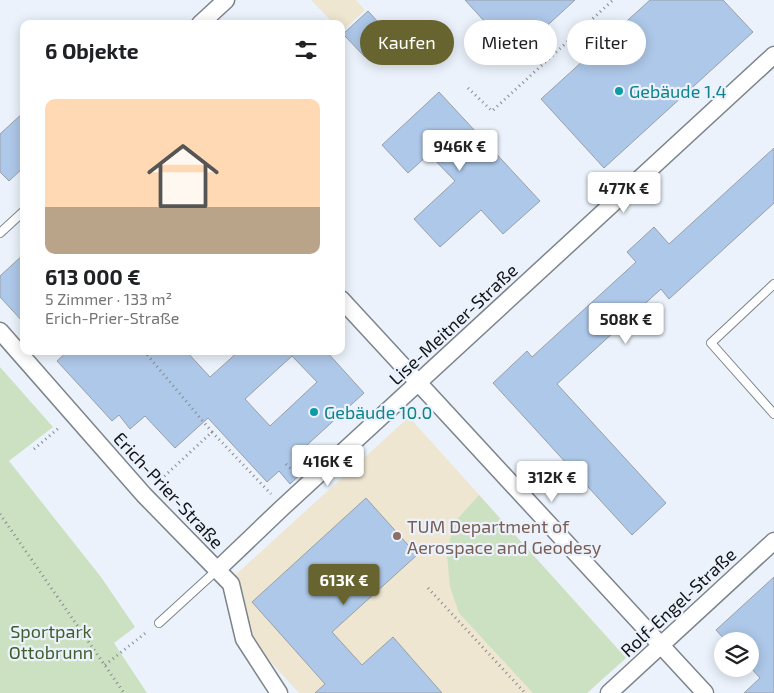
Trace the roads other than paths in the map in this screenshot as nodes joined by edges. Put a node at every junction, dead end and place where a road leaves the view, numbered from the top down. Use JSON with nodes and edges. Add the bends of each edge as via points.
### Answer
{"nodes":[{"id":1,"x":226,"y":0,"type":"edge"},
{"id":2,"x":204,"y":20,"type":"edge"},
{"id":3,"x":774,"y":55,"type":"edge"},
{"id":4,"x":20,"y":215,"type":"edge"},
{"id":5,"x":0,"y":233,"type":"edge"},
{"id":6,"x":774,"y":284,"type":"edge"},
{"id":7,"x":345,"y":304,"type":"edge"},
{"id":8,"x":0,"y":331,"type":"edge"},
{"id":9,"x":20,"y":354,"type":"edge"},
{"id":10,"x":21,"y":355,"type":"edge"},
{"id":11,"x":419,"y":382,"type":"junction"},
{"id":12,"x":774,"y":414,"type":"edge"},
{"id":13,"x":774,"y":541,"type":"edge"},
{"id":14,"x":217,"y":570,"type":"junction"},
{"id":15,"x":159,"y":623,"type":"road end"},
{"id":16,"x":662,"y":645,"type":"junction"},
{"id":17,"x":279,"y":693,"type":"edge"},
{"id":18,"x":610,"y":693,"type":"edge"},
{"id":19,"x":705,"y":693,"type":"edge"}],
"edges":[{"from":1,"to":2,"type":"street"},
{"from":3,"to":11,"type":"street","name":"Lise-Meitner-Straße"},
{"from":4,"to":5,"type":"lane"},
{"from":6,"to":12,"type":"lane","via":[[711,343]]},
{"from":7,"to":11,"type":"street"},
{"from":8,"to":9,"type":"street","name":"Erich-Prier-Straße"},
{"from":10,"to":14,"type":"street","name":"Erich-Prier-Straße","via":[[144,495]]},
{"from":11,"to":14,"type":"street","name":"Lise-Meitner-Straße"},
{"from":11,"to":16,"type":"street"},
{"from":13,"to":16,"type":"street","name":"Rolf-Engel-Straße"},
{"from":14,"to":15,"type":"lane","name":"Lise-Meitner-Straße"},
{"from":14,"to":17,"type":"street","name":"Erich-Prier-Straße","via":[[231,584],[244,639]]},
{"from":16,"to":18,"type":"street","name":"Rolf-Engel-Straße"},
{"from":16,"to":19,"type":"street"}]}
